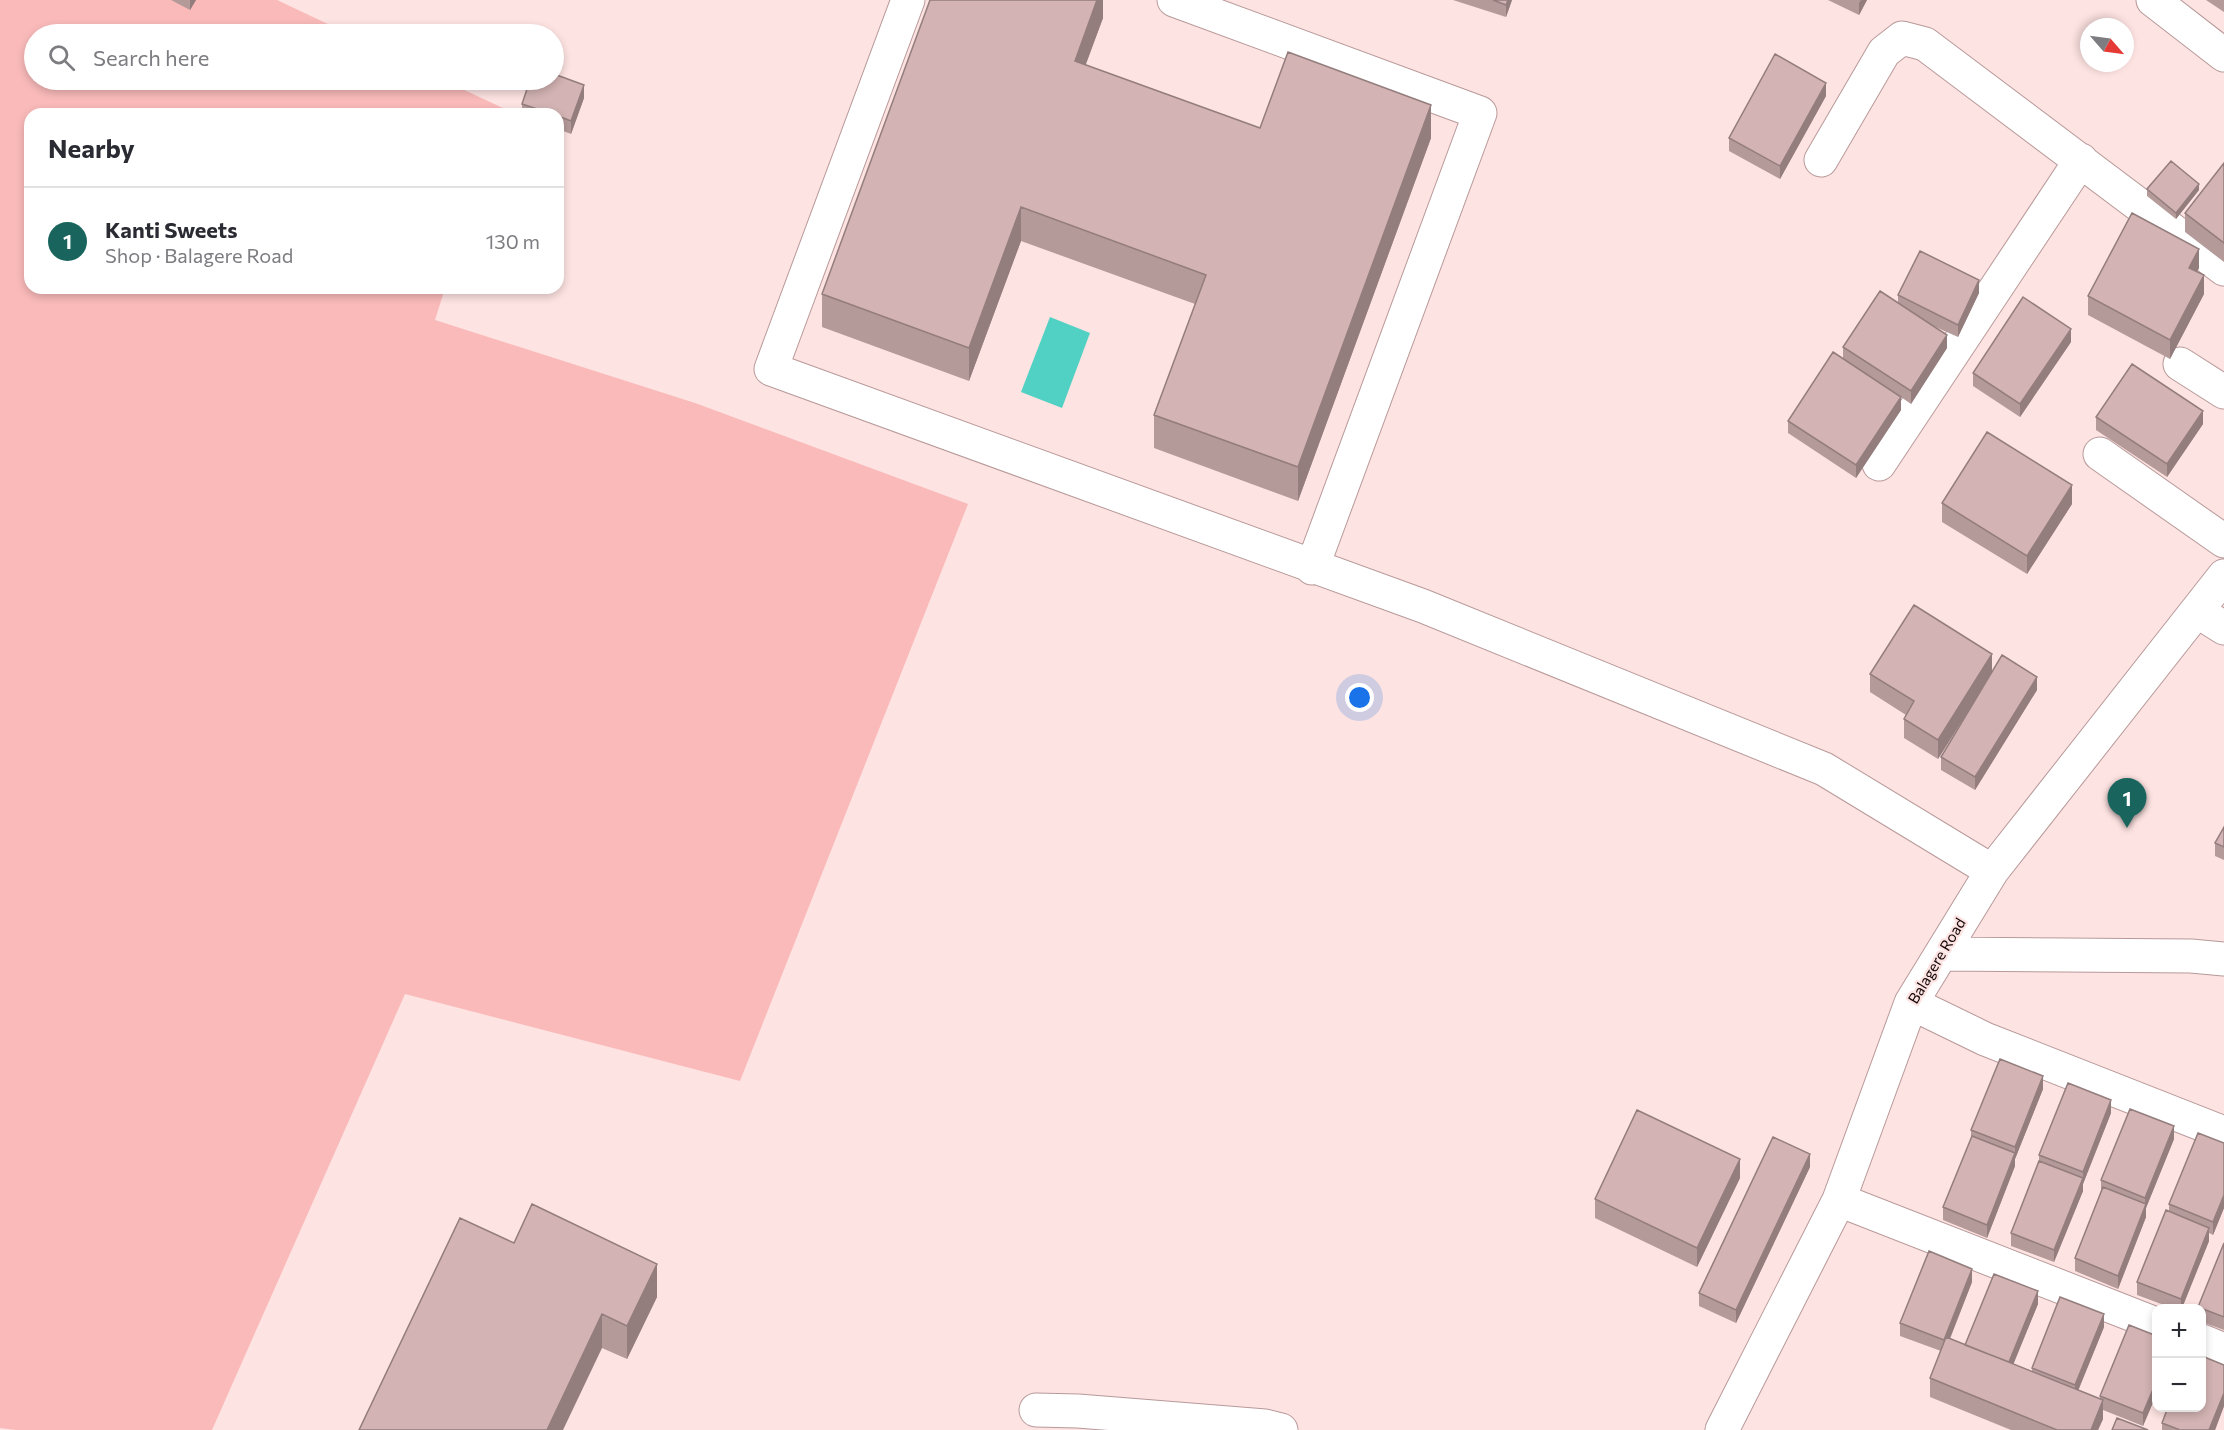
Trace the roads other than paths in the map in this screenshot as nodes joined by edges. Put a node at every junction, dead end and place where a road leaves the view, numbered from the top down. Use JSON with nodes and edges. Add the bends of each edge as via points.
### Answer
{"nodes":[{"id":1,"x":908,"y":0,"type":"edge"},
{"id":2,"x":1174,"y":0,"type":"edge"},
{"id":3,"x":2153,"y":0,"type":"edge"},
{"id":4,"x":2224,"y":55,"type":"edge"},
{"id":5,"x":1821,"y":160,"type":"dead end"},
{"id":6,"x":2081,"y":160,"type":"junction"},
{"id":7,"x":2224,"y":269,"type":"edge"},
{"id":8,"x":2180,"y":364,"type":"dead end"},
{"id":9,"x":2224,"y":392,"type":"edge"},
{"id":10,"x":2100,"y":454,"type":"dead end"},
{"id":11,"x":1879,"y":464,"type":"dead end"},
{"id":12,"x":2224,"y":542,"type":"edge"},
{"id":13,"x":1312,"y":567,"type":"junction"},
{"id":14,"x":2224,"y":576,"type":"edge"},
{"id":15,"x":2211,"y":619,"type":"edge"},
{"id":16,"x":1992,"y":871,"type":"junction"},
{"id":17,"x":1941,"y":954,"type":"junction"},
{"id":18,"x":2224,"y":959,"type":"edge"},
{"id":19,"x":1911,"y":1003,"type":"junction"},
{"id":20,"x":2222,"y":1127,"type":"edge"},
{"id":21,"x":1839,"y":1200,"type":"junction"},
{"id":22,"x":2152,"y":1322,"type":"edge"},
{"id":23,"x":2206,"y":1343,"type":"edge"},
{"id":24,"x":2224,"y":1350,"type":"edge"},
{"id":25,"x":1036,"y":1410,"type":"dead end"},
{"id":26,"x":1281,"y":1430,"type":"edge"},
{"id":27,"x":1722,"y":1430,"type":"edge"}],
"edges":[{"from":1,"to":13,"type":"street","via":[[771,369]]},
{"from":2,"to":13,"type":"street","via":[[1480,112]]},
{"from":3,"to":4,"type":"street"},
{"from":5,"to":6,"type":"street","via":[[1884,52],[1902,38],[1925,44]]},
{"from":6,"to":7,"type":"street"},
{"from":6,"to":11,"type":"street"},
{"from":8,"to":9,"type":"street"},
{"from":10,"to":12,"type":"street"},
{"from":13,"to":16,"type":"street","via":[[1423,606],[1824,769]]},
{"from":14,"to":15,"type":"street","name":"Balagere Road"},
{"from":15,"to":16,"type":"street","name":"Balagere Road"},
{"from":16,"to":17,"type":"street","name":"Balagere Road"},
{"from":17,"to":18,"type":"street"},
{"from":17,"to":19,"type":"street","name":"Balagere Road"},
{"from":19,"to":20,"type":"street","via":[[1985,1039]]},
{"from":19,"to":21,"type":"street","name":"Balagere Road"},
{"from":21,"to":22,"type":"street"},
{"from":21,"to":27,"type":"street","name":"Balagere Road"},
{"from":23,"to":24,"type":"street"},
{"from":25,"to":26,"type":"street"}]}
